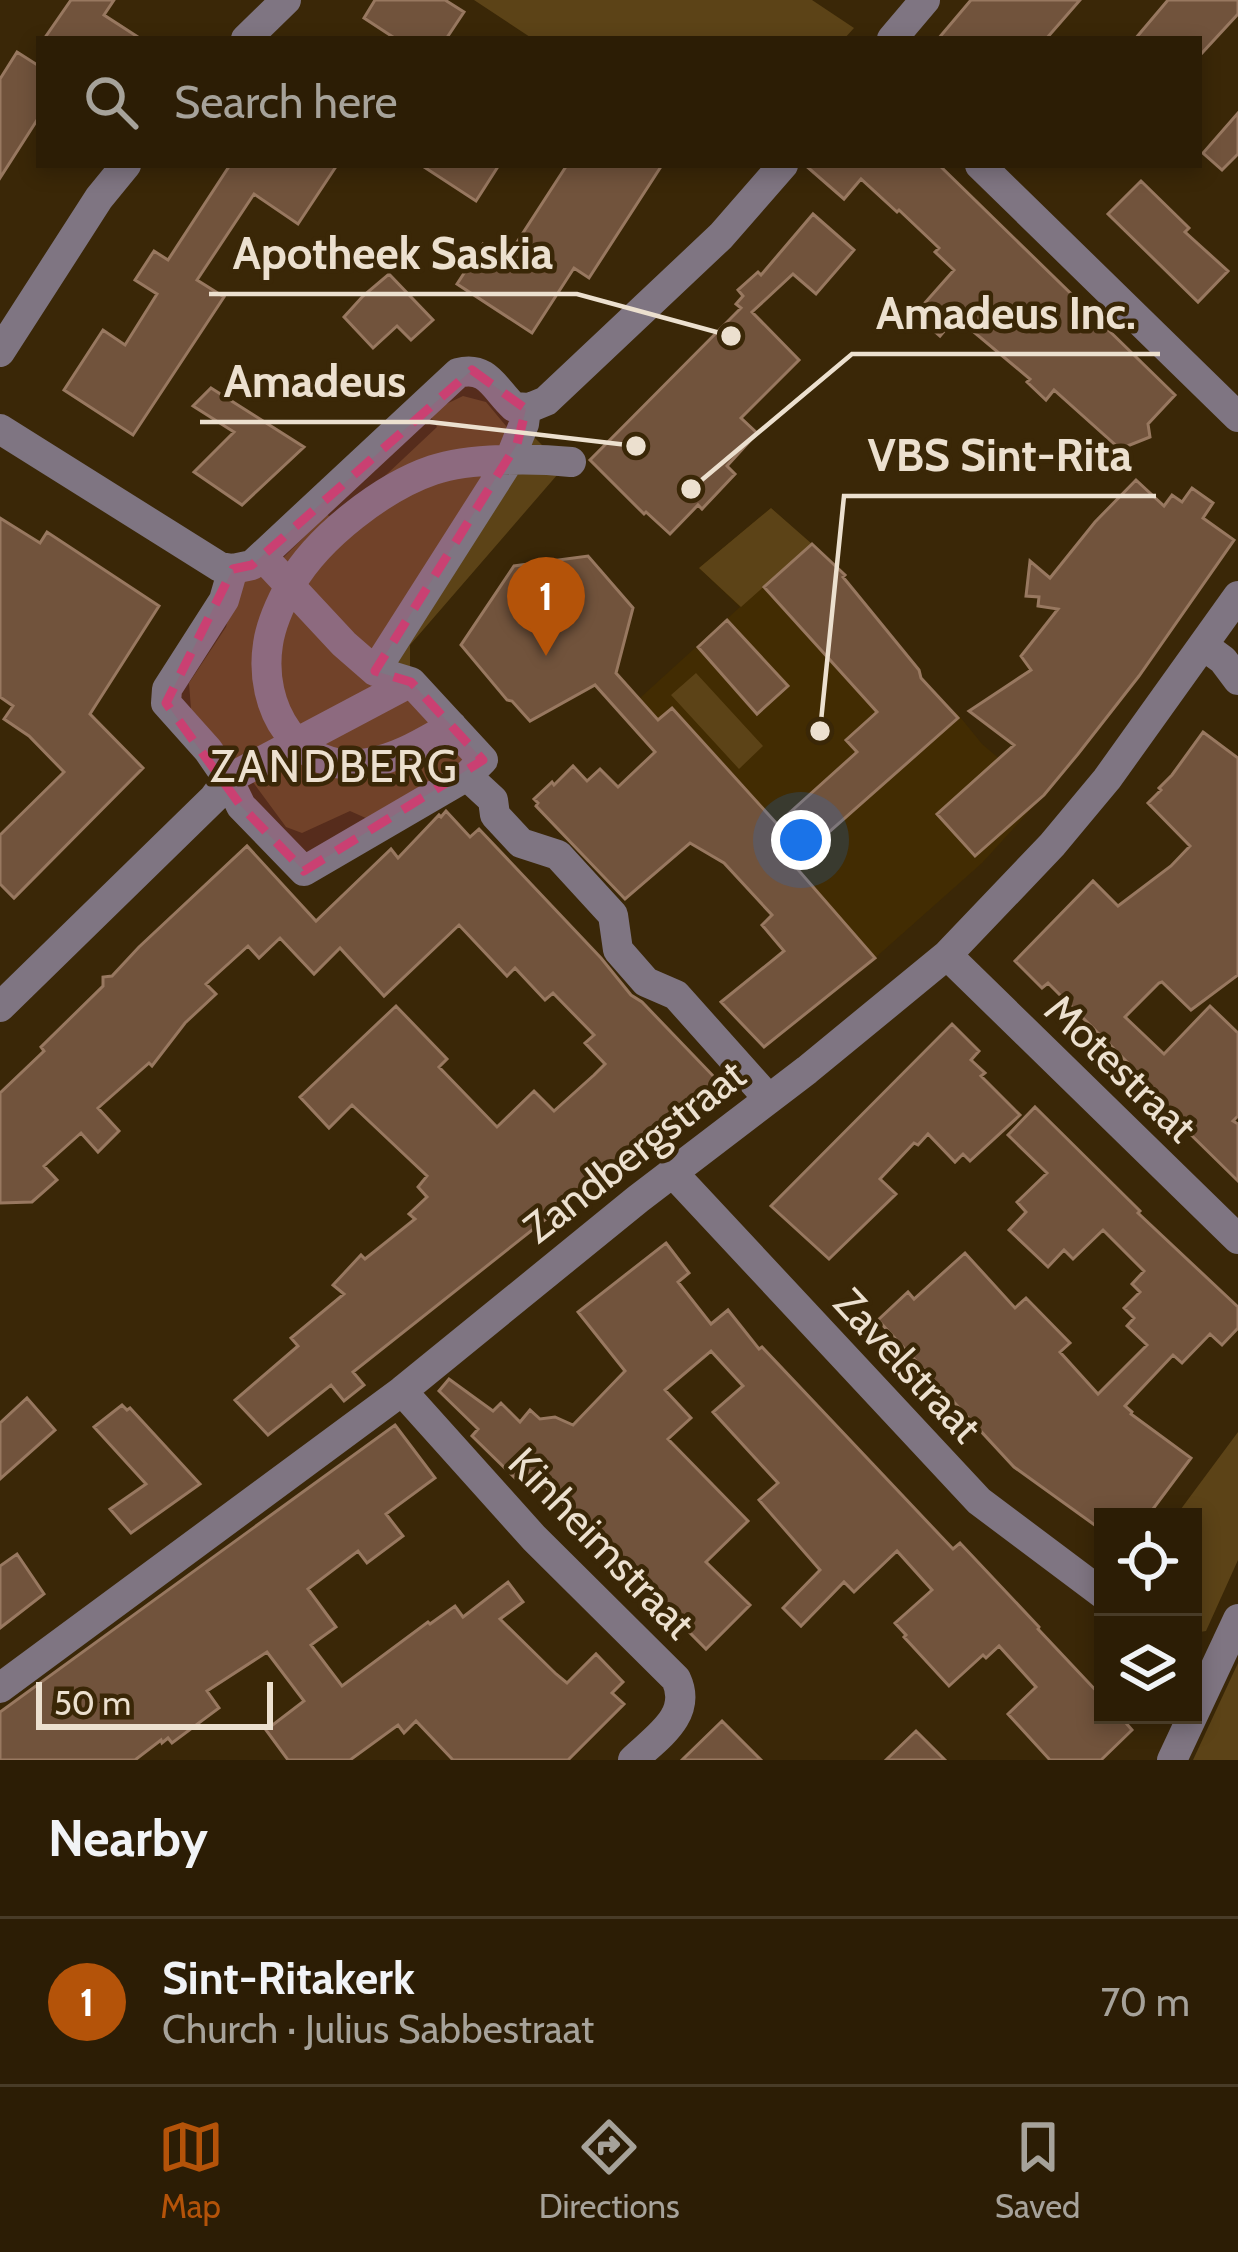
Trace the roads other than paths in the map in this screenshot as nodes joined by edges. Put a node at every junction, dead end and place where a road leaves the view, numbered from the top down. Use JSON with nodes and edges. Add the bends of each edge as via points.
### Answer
{"nodes":[{"id":1,"x":286,"y":0,"type":"edge"},
{"id":2,"x":925,"y":0,"type":"edge"},
{"id":3,"x":249,"y":36,"type":"edge"},
{"id":4,"x":895,"y":36,"type":"edge"},
{"id":5,"x":124,"y":168,"type":"edge"},
{"id":6,"x":780,"y":168,"type":"edge"},
{"id":7,"x":983,"y":168,"type":"edge"},
{"id":8,"x":0,"y":352,"type":"edge"},
{"id":9,"x":526,"y":409,"type":"junction"},
{"id":10,"x":1238,"y":417,"type":"edge"},
{"id":11,"x":0,"y":429,"type":"edge"},
{"id":12,"x":510,"y":459,"type":"junction"},
{"id":13,"x":571,"y":462,"type":"dead end"},
{"id":14,"x":262,"y":556,"type":"junction"},
{"id":15,"x":233,"y":569,"type":"junction"},
{"id":16,"x":291,"y":585,"type":"junction"},
{"id":17,"x":1238,"y":596,"type":"edge"},
{"id":18,"x":1204,"y":646,"type":"junction"},
{"id":19,"x":375,"y":671,"type":"junction"},
{"id":20,"x":1238,"y":680,"type":"edge"},
{"id":21,"x":411,"y":682,"type":"junction"},
{"id":22,"x":452,"y":725,"type":"junction"},
{"id":23,"x":296,"y":745,"type":"junction"},
{"id":24,"x":467,"y":776,"type":"junction"},
{"id":25,"x":228,"y":779,"type":"junction"},
{"id":26,"x":947,"y":955,"type":"junction"},
{"id":27,"x":0,"y":1007,"type":"edge"},
{"id":28,"x":768,"y":1098,"type":"junction"},
{"id":29,"x":672,"y":1172,"type":"junction"},
{"id":30,"x":1238,"y":1239,"type":"edge"},
{"id":31,"x":402,"y":1391,"type":"junction"},
{"id":32,"x":1094,"y":1587,"type":"edge"},
{"id":33,"x":1238,"y":1619,"type":"edge"},
{"id":34,"x":1203,"y":1666,"type":"edge"},
{"id":35,"x":0,"y":1688,"type":"edge"},
{"id":36,"x":633,"y":1760,"type":"edge"},
{"id":37,"x":1172,"y":1760,"type":"edge"}],
"edges":[{"from":1,"to":3,"type":"street"},
{"from":2,"to":4,"type":"street"},
{"from":5,"to":8,"type":"street"},
{"from":6,"to":9,"type":"street","via":[[722,236],[551,397]]},
{"from":7,"to":10,"type":"street"},
{"from":9,"to":12,"type":"street"},
{"from":9,"to":14,"type":"street","via":[[510,405],[484,373],[458,373]]},
{"from":11,"to":15,"type":"street"},
{"from":12,"to":13,"type":"street"},
{"from":12,"to":16,"type":"street","via":[[435,469],[376,498],[305,562]]},
{"from":12,"to":19,"type":"street"},
{"from":14,"to":15,"type":"street"},
{"from":14,"to":16,"type":"street"},
{"from":15,"to":25,"type":"street","via":[[166,703]]},
{"from":16,"to":19,"type":"street"},
{"from":16,"to":23,"type":"street","via":[[274,621],[267,668]]},
{"from":17,"to":18,"type":"street","name":"Zandbergstraat"},
{"from":18,"to":20,"type":"street"},
{"from":18,"to":26,"type":"street","name":"Zandbergstraat","via":[[1107,779]]},
{"from":19,"to":21,"type":"street"},
{"from":21,"to":22,"type":"street"},
{"from":21,"to":23,"type":"street"},
{"from":22,"to":23,"type":"street","via":[[369,763],[327,761]]},
{"from":22,"to":24,"type":"street","via":[[483,760]]},
{"from":23,"to":25,"type":"street"},
{"from":24,"to":25,"type":"street","via":[[304,871],[241,806]]},
{"from":24,"to":28,"type":"street","via":[[521,843],[558,855],[613,915],[618,950],[646,982],[676,995]]},
{"from":25,"to":27,"type":"street"},
{"from":26,"to":28,"type":"street","name":"Zandbergstraat"},
{"from":26,"to":30,"type":"street","name":"Motestraat"},
{"from":28,"to":29,"type":"street","name":"Zandbergstraat"},
{"from":29,"to":31,"type":"street","name":"Zandbergstraat"},
{"from":29,"to":32,"type":"street","name":"Zavelstraat","via":[[979,1501]]},
{"from":31,"to":35,"type":"street","name":"Zandbergstraat"},
{"from":31,"to":36,"type":"street","name":"Kinheimstraat","via":[[676,1679],[679,1713]]},
{"from":33,"to":34,"type":"street"},
{"from":34,"to":37,"type":"street"}]}
